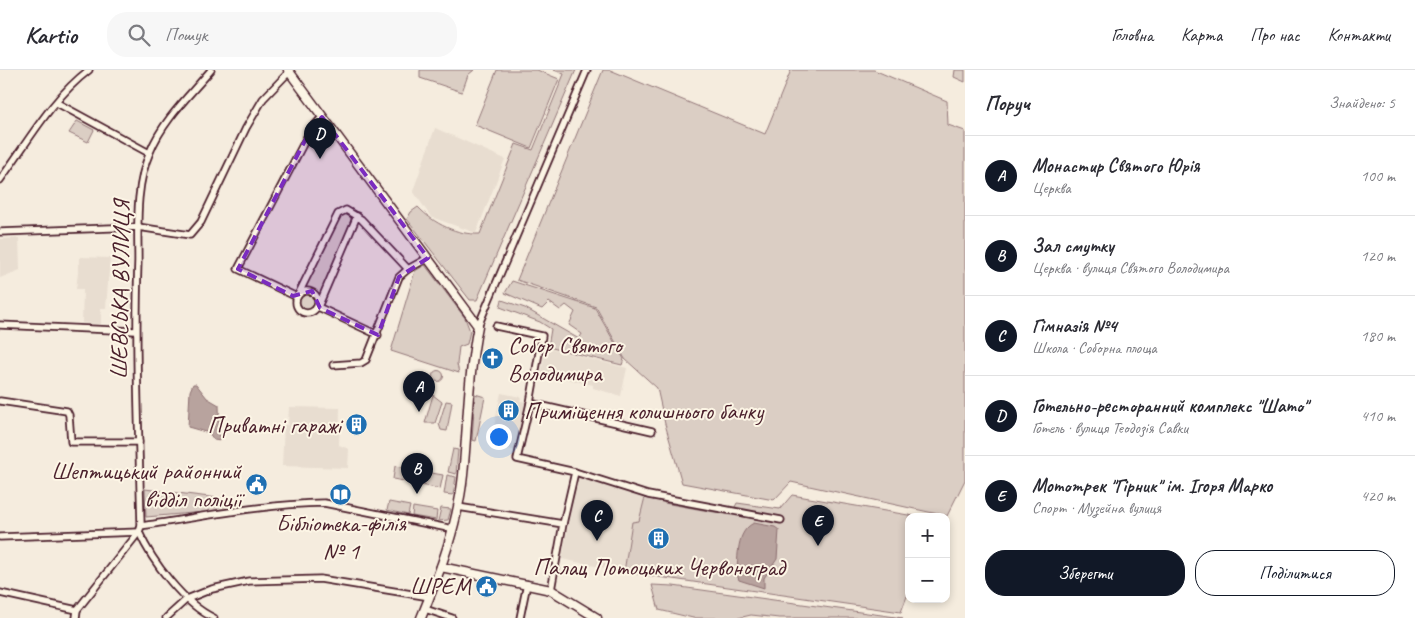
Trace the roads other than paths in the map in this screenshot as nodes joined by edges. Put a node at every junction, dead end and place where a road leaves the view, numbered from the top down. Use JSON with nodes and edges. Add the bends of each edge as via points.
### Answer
{"nodes":[{"id":1,"x":89,"y":70,"type":"edge"},
{"id":2,"x":211,"y":70,"type":"edge"},
{"id":3,"x":587,"y":70,"type":"edge"},
{"id":4,"x":288,"y":71,"type":"edge"},
{"id":5,"x":56,"y":103,"type":"junction"},
{"id":6,"x":322,"y":117,"type":"junction"},
{"id":7,"x":149,"y":153,"type":"junction"},
{"id":8,"x":0,"y":180,"type":"edge"},
{"id":9,"x":357,"y":216,"type":"junction"},
{"id":10,"x":138,"y":228,"type":"junction"},
{"id":11,"x":0,"y":232,"type":"edge"},
{"id":12,"x":428,"y":258,"type":"junction"},
{"id":13,"x":408,"y":269,"type":"junction"},
{"id":14,"x":297,"y":297,"type":"junction"},
{"id":15,"x":318,"y":307,"type":"junction"},
{"id":16,"x":0,"y":325,"type":"edge"},
{"id":17,"x":478,"y":326,"type":"junction"},
{"id":18,"x":496,"y":326,"type":"dead end"},
{"id":19,"x":136,"y":331,"type":"junction"},
{"id":20,"x":378,"y":335,"type":"junction"},
{"id":21,"x":333,"y":365,"type":"dead end"},
{"id":22,"x":0,"y":400,"type":"edge"},
{"id":23,"x":530,"y":403,"type":"junction"},
{"id":24,"x":652,"y":432,"type":"dead end"},
{"id":25,"x":139,"y":442,"type":"junction"},
{"id":26,"x":575,"y":472,"type":"junction"},
{"id":27,"x":458,"y":507,"type":"junction"},
{"id":28,"x":781,"y":520,"type":"dead end"},
{"id":29,"x":564,"y":524,"type":"junction"},
{"id":30,"x":140,"y":529,"type":"junction"},
{"id":31,"x":453,"y":529,"type":"junction"},
{"id":32,"x":0,"y":537,"type":"edge"},
{"id":33,"x":441,"y":567,"type":"junction"},
{"id":34,"x":527,"y":584,"type":"junction"},
{"id":35,"x":551,"y":590,"type":"junction"},
{"id":36,"x":0,"y":593,"type":"edge"},
{"id":37,"x":430,"y":597,"type":"junction"},
{"id":38,"x":187,"y":599,"type":"junction"},
{"id":39,"x":425,"y":609,"type":"junction"},
{"id":40,"x":78,"y":610,"type":"junction"},
{"id":41,"x":76,"y":618,"type":"edge"},
{"id":42,"x":166,"y":618,"type":"edge"},
{"id":43,"x":214,"y":618,"type":"edge"},
{"id":44,"x":421,"y":618,"type":"edge"},
{"id":45,"x":452,"y":618,"type":"edge"},
{"id":46,"x":520,"y":618,"type":"edge"},
{"id":47,"x":598,"y":618,"type":"edge"}],
"edges":[{"from":1,"to":5,"type":"street"},
{"from":2,"to":7,"type":"street","name":"ШЕВСЬКА ВУЛИЦЯ","via":[[169,119]]},
{"from":3,"to":17,"type":"street"},
{"from":4,"to":6,"type":"main road"},
{"from":4,"to":10,"type":"street","via":[[263,99],[246,128],[196,229],[190,235]]},
{"from":5,"to":7,"type":"street"},
{"from":5,"to":8,"type":"street"},
{"from":6,"to":12,"type":"main road"},
{"from":6,"to":14,"type":"street","via":[[310,131],[238,268]]},
{"from":7,"to":10,"type":"street","name":"ШЕВСЬКА ВУЛИЦЯ","via":[[139,200]]},
{"from":9,"to":13,"type":"street"},
{"from":9,"to":14,"type":"street","via":[[346,210],[338,214]]},
{"from":9,"to":15,"type":"street"},
{"from":10,"to":11,"type":"street"},
{"from":10,"to":19,"type":"street","name":"ШЕВСЬКА ВУЛИЦЯ"},
{"from":12,"to":13,"type":"street"},
{"from":12,"to":17,"type":"main road"},
{"from":13,"to":20,"type":"street","via":[[399,277]]},
{"from":14,"to":15,"type":"street","via":[[303,291],[312,292],[318,298]]},
{"from":14,"to":15,"type":"street","via":[[296,305],[304,313]]},
{"from":15,"to":20,"type":"street"},
{"from":16,"to":19,"type":"street"},
{"from":17,"to":27,"type":"main road"},
{"from":18,"to":23,"type":"street","via":[[542,336]]},
{"from":19,"to":25,"type":"street","name":"ШЕВСЬКА ВУЛИЦЯ"},
{"from":20,"to":21,"type":"street","via":[[366,360]]},
{"from":22,"to":25,"type":"street","via":[[67,411],[71,442]]},
{"from":23,"to":24,"type":"street"},
{"from":23,"to":26,"type":"street","via":[[516,459]]},
{"from":25,"to":30,"type":"street","name":"ШЕВСЬКА ВУЛИЦЯ"},
{"from":26,"to":28,"type":"street","via":[[648,495]]},
{"from":26,"to":29,"type":"street"},
{"from":27,"to":29,"type":"street"},
{"from":27,"to":31,"type":"main road"},
{"from":29,"to":35,"type":"street"},
{"from":30,"to":31,"type":"street","via":[[304,503],[324,503]]},
{"from":30,"to":32,"type":"street"},
{"from":30,"to":38,"type":"street","via":[[157,562]]},
{"from":30,"to":40,"type":"street"},
{"from":31,"to":33,"type":"main road"},
{"from":33,"to":34,"type":"main road"},
{"from":33,"to":37,"type":"main road"},
{"from":34,"to":35,"type":"main road"},
{"from":34,"to":46,"type":"street"},
{"from":35,"to":47,"type":"main road"},
{"from":36,"to":40,"type":"street"},
{"from":37,"to":38,"type":"street","via":[[320,579],[250,581],[212,589]]},
{"from":37,"to":39,"type":"main road"},
{"from":38,"to":42,"type":"street"},
{"from":38,"to":43,"type":"street"},
{"from":39,"to":44,"type":"main road"},
{"from":39,"to":45,"type":"street"},
{"from":40,"to":41,"type":"street"}]}
